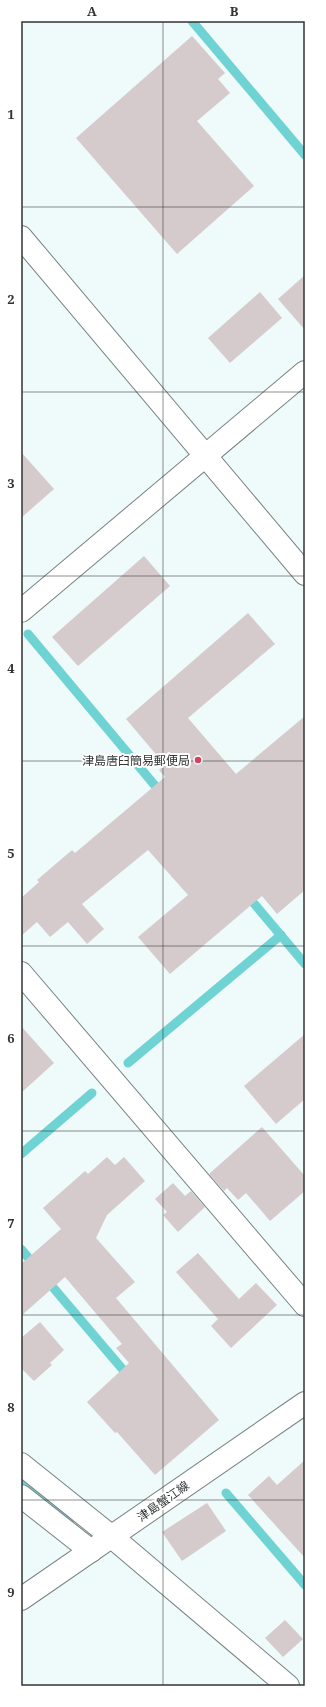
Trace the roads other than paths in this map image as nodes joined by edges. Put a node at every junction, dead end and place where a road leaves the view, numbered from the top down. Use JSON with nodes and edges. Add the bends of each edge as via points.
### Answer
{"nodes":[{"id":1,"x":21,"y":237,"type":"edge"},
{"id":2,"x":305,"y":372,"type":"edge"},
{"id":3,"x":205,"y":455,"type":"junction"},
{"id":4,"x":305,"y":574,"type":"edge"},
{"id":5,"x":21,"y":611,"type":"edge"},
{"id":6,"x":21,"y":973,"type":"edge"},
{"id":7,"x":305,"y":1305,"type":"edge"},
{"id":8,"x":305,"y":1403,"type":"edge"},
{"id":9,"x":21,"y":1464,"type":"edge"},
{"id":10,"x":21,"y":1496,"type":"edge"},
{"id":11,"x":112,"y":1537,"type":"junction"},
{"id":12,"x":91,"y":1551,"type":"junction"},
{"id":13,"x":21,"y":1599,"type":"edge"},
{"id":14,"x":288,"y":1686,"type":"edge"}],
"edges":[{"from":1,"to":3,"type":"street"},
{"from":2,"to":3,"type":"street"},
{"from":3,"to":4,"type":"street"},
{"from":3,"to":5,"type":"street"},
{"from":6,"to":7,"type":"street"},
{"from":8,"to":11,"type":"street","name":"津島蟹江線"},
{"from":9,"to":11,"type":"street"},
{"from":10,"to":12,"type":"street"},
{"from":11,"to":12,"type":"street","name":"津島蟹江線"},
{"from":11,"to":14,"type":"street"},
{"from":12,"to":13,"type":"street","name":"津島蟹江線"}]}
